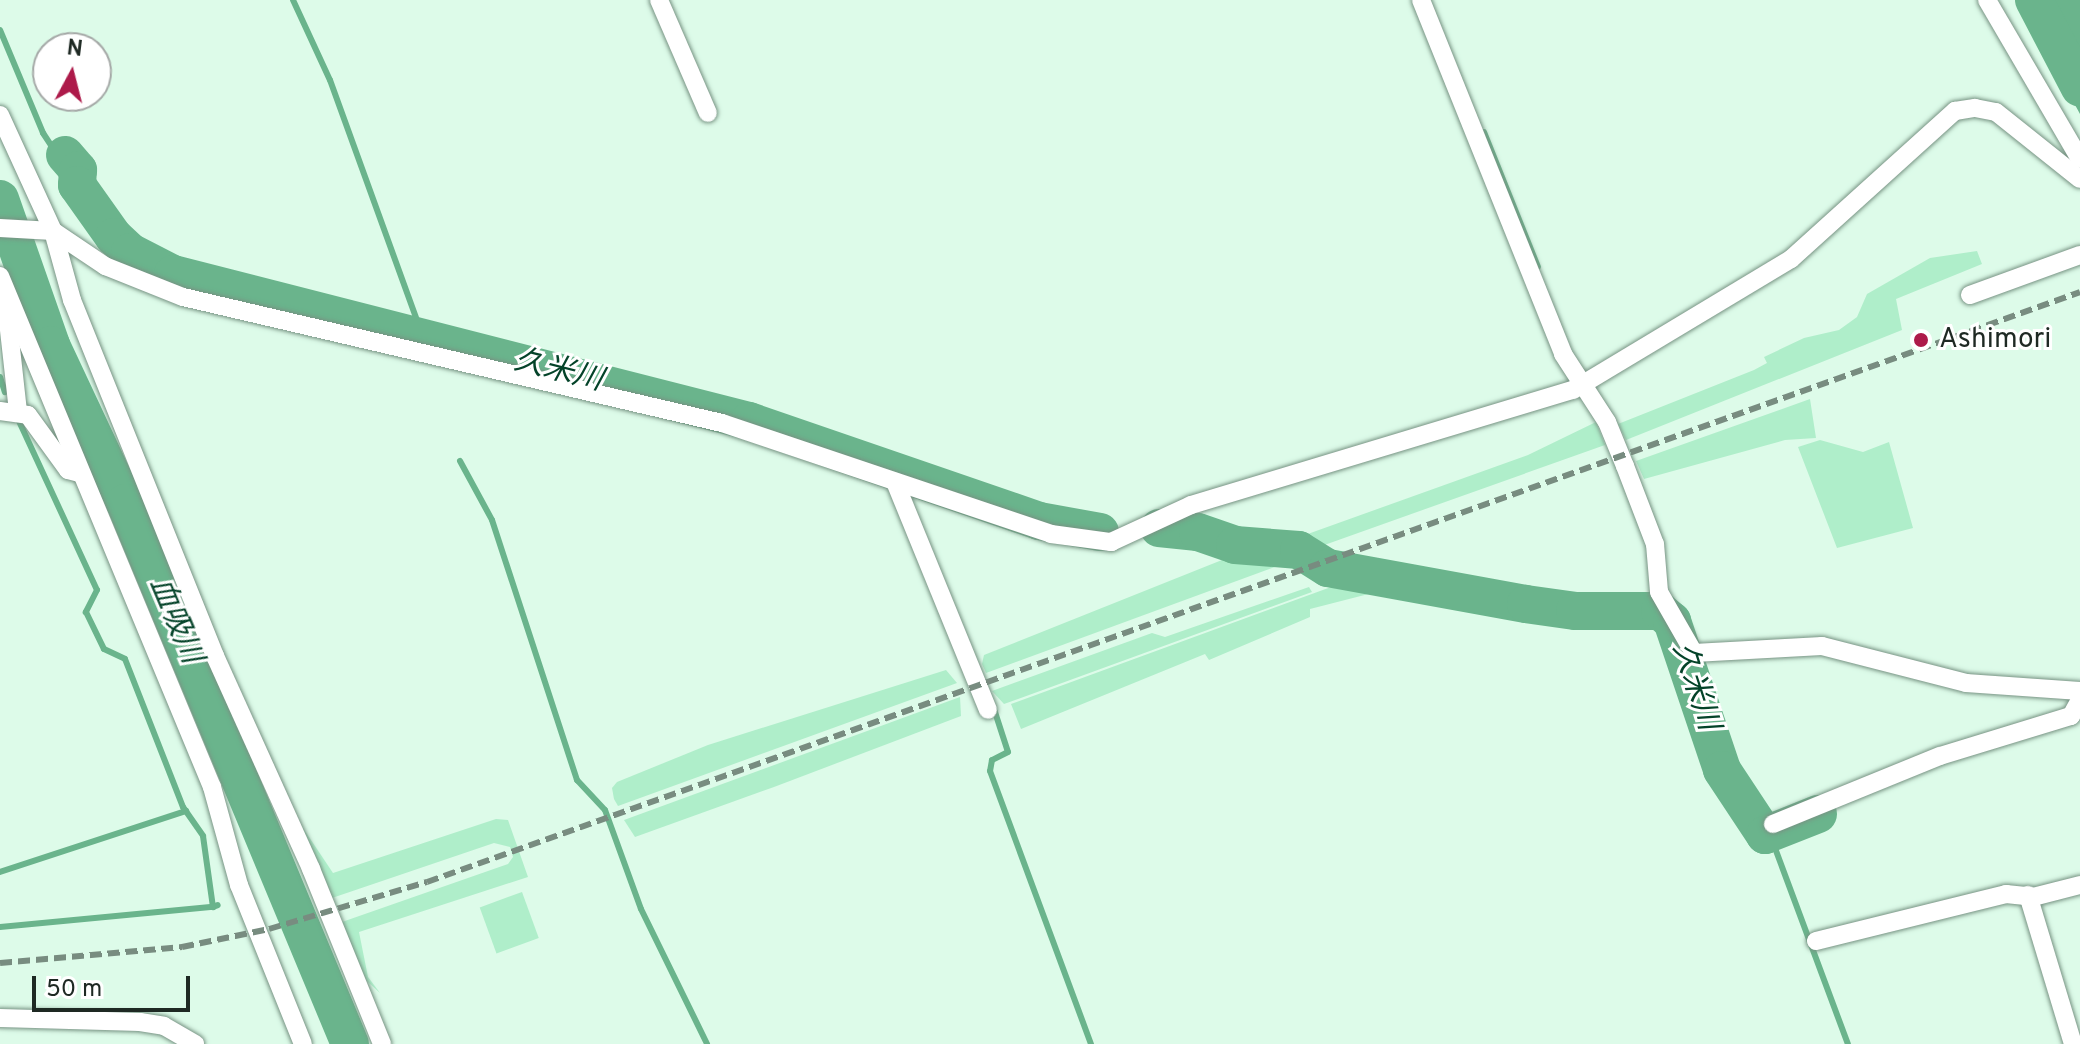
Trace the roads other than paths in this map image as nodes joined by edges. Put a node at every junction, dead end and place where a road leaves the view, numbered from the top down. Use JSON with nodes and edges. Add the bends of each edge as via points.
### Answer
{"nodes":[{"id":1,"x":659,"y":0,"type":"edge"},
{"id":2,"x":1421,"y":0,"type":"edge"},
{"id":3,"x":1987,"y":0,"type":"edge"},
{"id":4,"x":708,"y":113,"type":"dead end"},
{"id":5,"x":0,"y":115,"type":"edge"},
{"id":6,"x":2080,"y":159,"type":"edge"},
{"id":7,"x":2080,"y":179,"type":"edge"},
{"id":8,"x":0,"y":228,"type":"edge"},
{"id":9,"x":45,"y":230,"type":"junction"},
{"id":10,"x":2080,"y":255,"type":"edge"},
{"id":11,"x":3,"y":284,"type":"edge"},
{"id":12,"x":1970,"y":295,"type":"dead end"},
{"id":13,"x":1582,"y":384,"type":"junction"},
{"id":14,"x":9,"y":411,"type":"edge"},
{"id":15,"x":82,"y":474,"type":"junction"},
{"id":16,"x":895,"y":482,"type":"junction"},
{"id":17,"x":2080,"y":691,"type":"edge"},
{"id":18,"x":2080,"y":700,"type":"edge"},
{"id":19,"x":988,"y":710,"type":"dead end"},
{"id":20,"x":1773,"y":824,"type":"dead end"},
{"id":21,"x":2080,"y":885,"type":"edge"},
{"id":22,"x":2028,"y":895,"type":"junction"},
{"id":23,"x":1816,"y":941,"type":"dead end"},
{"id":24,"x":0,"y":1018,"type":"edge"},
{"id":25,"x":195,"y":1044,"type":"edge"},
{"id":26,"x":303,"y":1044,"type":"edge"},
{"id":27,"x":382,"y":1044,"type":"edge"},
{"id":28,"x":2073,"y":1044,"type":"edge"}],
"edges":[{"from":1,"to":4,"type":"street"},
{"from":2,"to":13,"type":"street","via":[[1563,354]]},
{"from":3,"to":6,"type":"street"},
{"from":5,"to":9,"type":"street"},
{"from":7,"to":13,"type":"street","via":[[1996,112],[1955,111],[1791,259]]},
{"from":8,"to":9,"type":"street"},
{"from":9,"to":16,"type":"street","via":[[105,266],[183,297],[722,423]]},
{"from":9,"to":27,"type":"street","via":[[215,656]]},
{"from":10,"to":12,"type":"street"},
{"from":11,"to":14,"type":"street"},
{"from":11,"to":15,"type":"street"},
{"from":13,"to":16,"type":"street","via":[[1191,505],[1111,542],[1051,534]]},
{"from":13,"to":17,"type":"street","via":[[1614,437],[1655,544],[1659,592],[1694,653],[1822,646],[1966,683]]},
{"from":14,"to":15,"type":"street","via":[[40,426],[68,470]]},
{"from":15,"to":26,"type":"street","via":[[212,787],[239,885]]},
{"from":16,"to":19,"type":"street"},
{"from":18,"to":20,"type":"street","via":[[2071,716],[1940,756]]},
{"from":21,"to":22,"type":"street"},
{"from":22,"to":23,"type":"street","via":[[2006,894]]},
{"from":22,"to":28,"type":"street"},
{"from":24,"to":25,"type":"street","via":[[140,1022],[164,1026]]}]}
